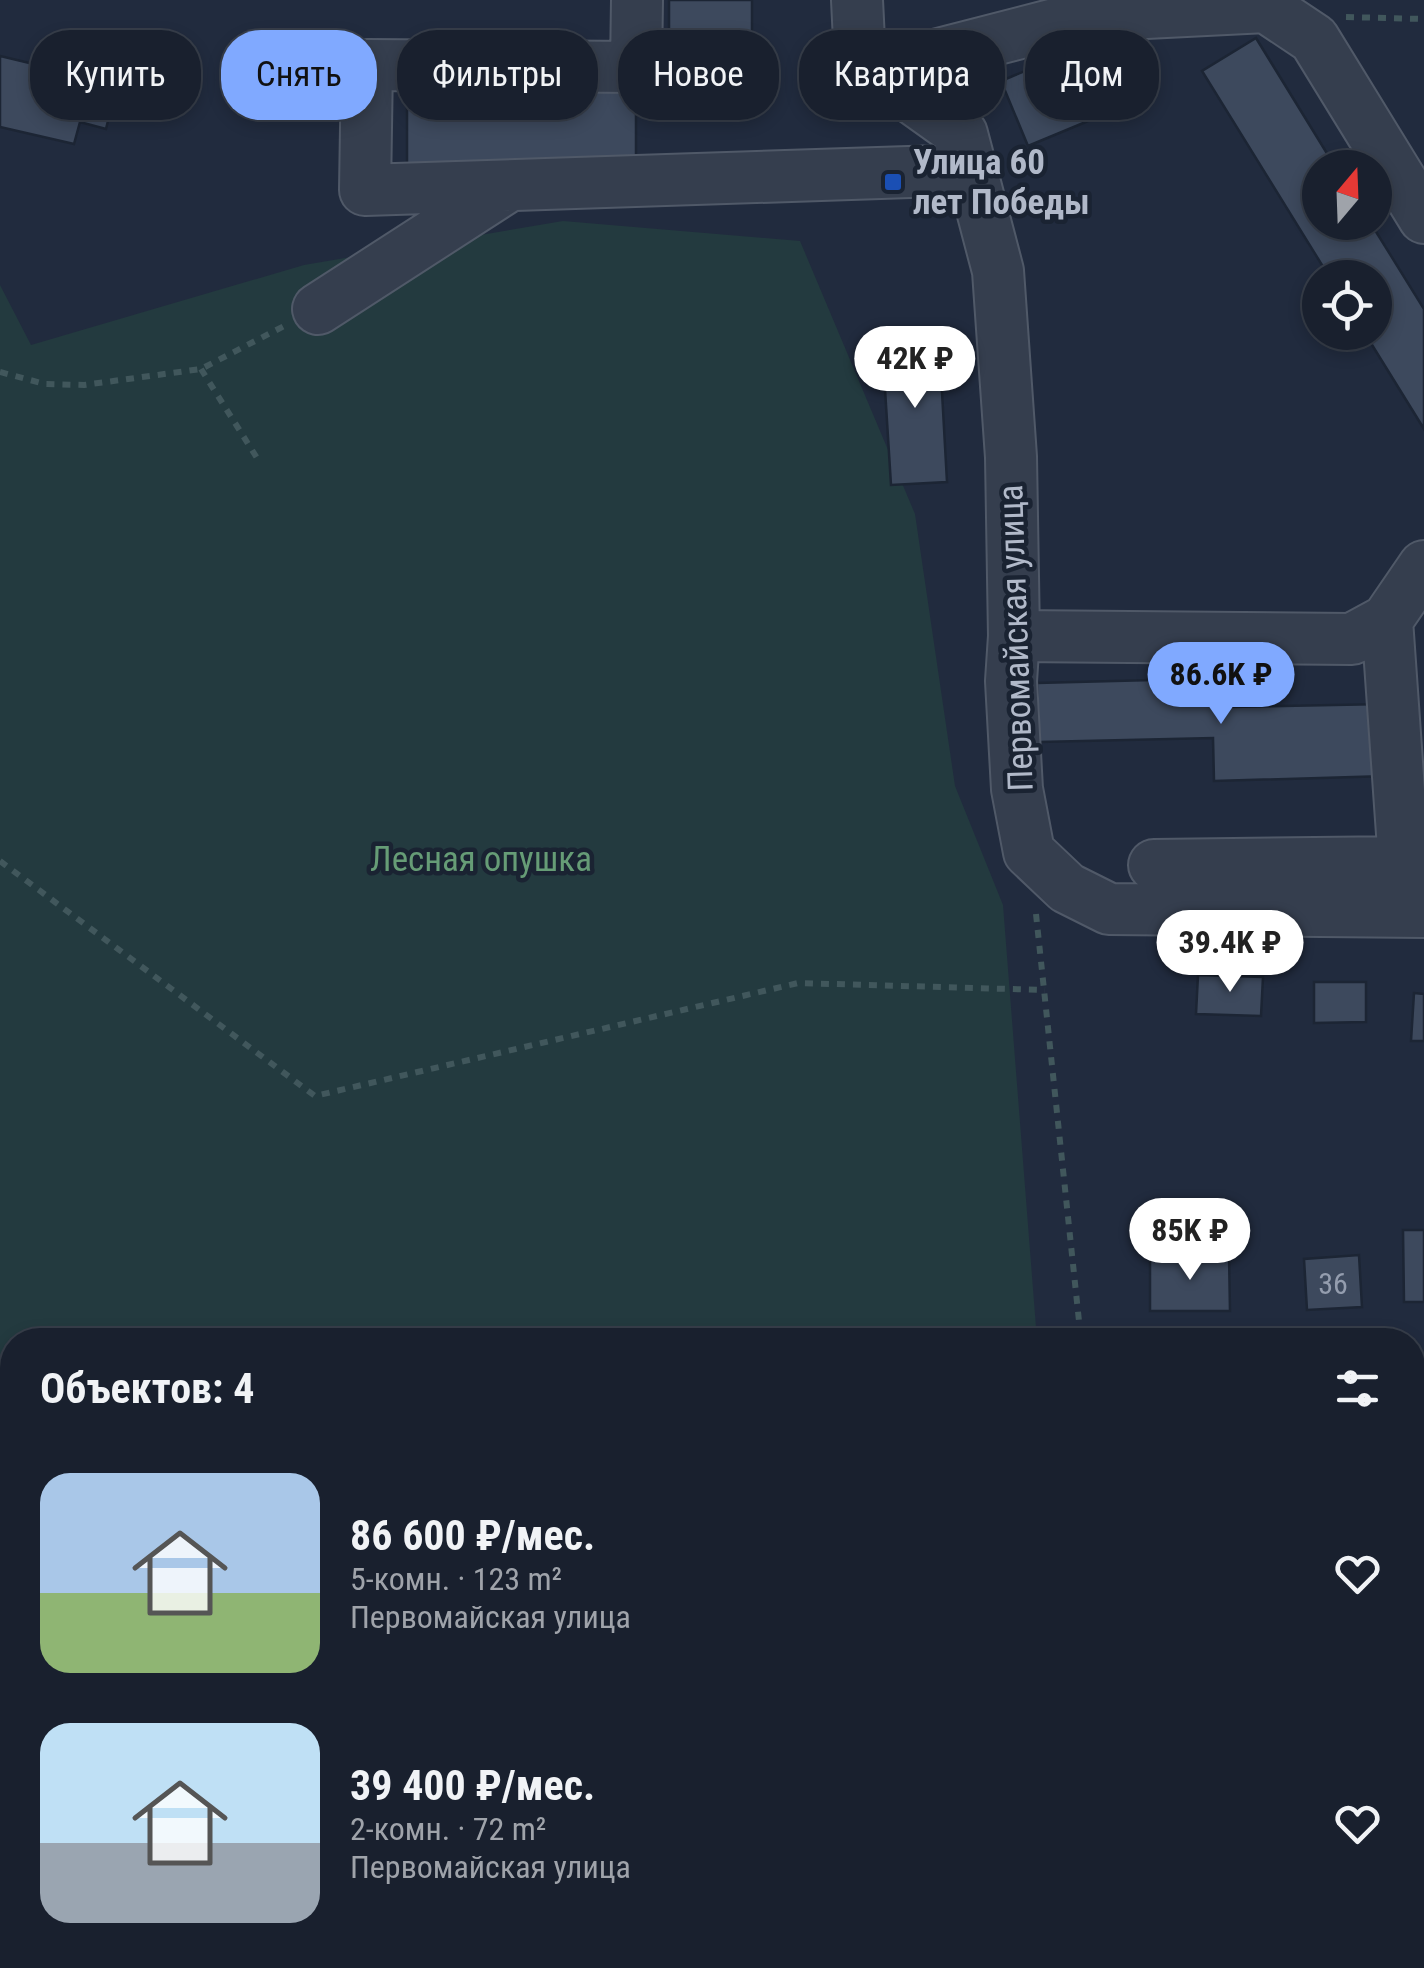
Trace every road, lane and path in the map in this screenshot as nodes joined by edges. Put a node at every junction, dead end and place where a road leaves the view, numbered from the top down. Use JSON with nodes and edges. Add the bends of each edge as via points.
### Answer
{"nodes":[{"id":1,"x":637,"y":0,"type":"edge"},
{"id":2,"x":857,"y":0,"type":"edge"},
{"id":3,"x":1266,"y":4,"type":"edge"},
{"id":4,"x":1086,"y":8,"type":"edge"},
{"id":5,"x":858,"y":30,"type":"edge"},
{"id":6,"x":1005,"y":32,"type":"edge"},
{"id":7,"x":929,"y":120,"type":"edge"},
{"id":8,"x":966,"y":152,"type":"junction"},
{"id":9,"x":507,"y":187,"type":"junction"},
{"id":10,"x":1424,"y":218,"type":"edge"},
{"id":11,"x":318,"y":309,"type":"joint"},
{"id":12,"x":201,"y":369,"type":"junction"},
{"id":13,"x":0,"y":372,"type":"edge"},
{"id":14,"x":257,"y":458,"type":"dead end"},
{"id":15,"x":1424,"y":566,"type":"edge"},
{"id":16,"x":1387,"y":620,"type":"junction"},
{"id":17,"x":1014,"y":636,"type":"junction"},
{"id":18,"x":1029,"y":852,"type":"junction"},
{"id":19,"x":0,"y":861,"type":"edge"},
{"id":20,"x":1154,"y":865,"type":"dead end"},
{"id":21,"x":1414,"y":882,"type":"edge"},
{"id":22,"x":1424,"y":912,"type":"edge"},
{"id":23,"x":1045,"y":990,"type":"junction"},
{"id":24,"x":1080,"y":1328,"type":"edge"}],
"edges":[{"from":1,"to":9,"type":"street","via":[[636,67],[367,65],[364,190]]},
{"from":2,"to":5,"type":"street"},
{"from":3,"to":4,"type":"street"},
{"from":3,"to":10,"type":"street","via":[[1314,39]]},
{"from":4,"to":6,"type":"street"},
{"from":7,"to":8,"type":"street"},
{"from":8,"to":9,"type":"street"},
{"from":8,"to":17,"type":"street","name":"Первомайская улица","via":[[998,271],[1012,458]]},
{"from":9,"to":11,"type":"street"},
{"from":11,"to":12,"type":"path"},
{"from":12,"to":13,"type":"path","via":[[84,384],[45,384]]},
{"from":12,"to":14,"type":"path"},
{"from":15,"to":16,"type":"street"},
{"from":16,"to":17,"type":"street","via":[[1352,640]]},
{"from":16,"to":21,"type":"street"},
{"from":17,"to":18,"type":"street","name":"Первомайская улица","via":[[1016,771]]},
{"from":18,"to":22,"type":"street","via":[[1066,888],[1109,909]]},
{"from":18,"to":23,"type":"path"},
{"from":19,"to":23,"type":"path","via":[[316,1096],[798,983]]},
{"from":20,"to":21,"type":"street"},
{"from":23,"to":24,"type":"path"}]}
